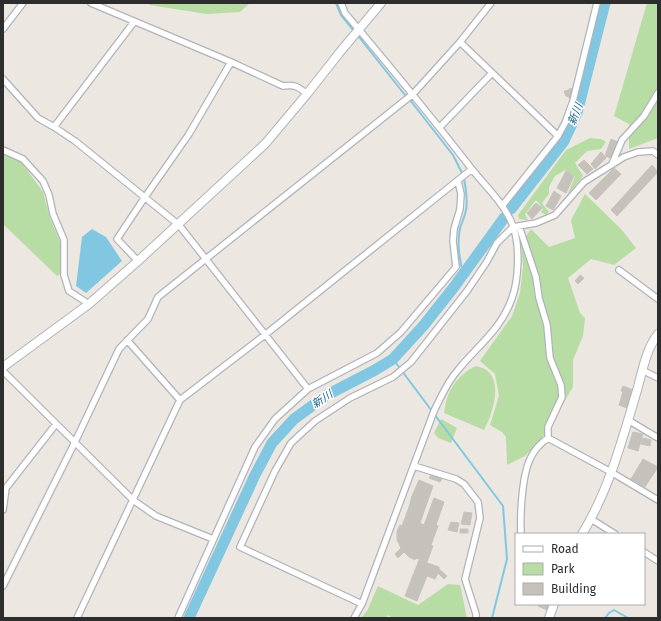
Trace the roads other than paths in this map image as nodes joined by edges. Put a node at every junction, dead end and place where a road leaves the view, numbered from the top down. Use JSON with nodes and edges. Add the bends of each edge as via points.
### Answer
{"nodes":[{"id":1,"x":23,"y":3,"type":"edge"},
{"id":2,"x":90,"y":3,"type":"edge"},
{"id":3,"x":341,"y":3,"type":"edge"},
{"id":4,"x":380,"y":3,"type":"edge"},
{"id":5,"x":491,"y":3,"type":"edge"},
{"id":6,"x":597,"y":3,"type":"edge"},
{"id":7,"x":134,"y":22,"type":"junction"},
{"id":8,"x":3,"y":29,"type":"edge"},
{"id":9,"x":359,"y":29,"type":"junction"},
{"id":10,"x":460,"y":42,"type":"junction"},
{"id":11,"x":231,"y":62,"type":"junction"},
{"id":12,"x":492,"y":73,"type":"junction"},
{"id":13,"x":3,"y":79,"type":"edge"},
{"id":14,"x":658,"y":93,"type":"edge"},
{"id":15,"x":307,"y":94,"type":"junction"},
{"id":16,"x":413,"y":94,"type":"junction"},
{"id":17,"x":54,"y":127,"type":"junction"},
{"id":18,"x":440,"y":127,"type":"junction"},
{"id":19,"x":558,"y":136,"type":"junction"},
{"id":20,"x":3,"y":150,"type":"edge"},
{"id":21,"x":658,"y":155,"type":"edge"},
{"id":22,"x":612,"y":164,"type":"junction"},
{"id":23,"x":472,"y":169,"type":"junction"},
{"id":24,"x":458,"y":181,"type":"junction"},
{"id":25,"x":145,"y":196,"type":"junction"},
{"id":26,"x":502,"y":206,"type":"junction"},
{"id":27,"x":179,"y":225,"type":"junction"},
{"id":28,"x":516,"y":226,"type":"junction"},
{"id":29,"x":206,"y":258,"type":"junction"},
{"id":30,"x":138,"y":262,"type":"junction"},
{"id":31,"x":619,"y":270,"type":"dead end"},
{"id":32,"x":658,"y":299,"type":"edge"},
{"id":33,"x":89,"y":304,"type":"junction"},
{"id":34,"x":266,"y":334,"type":"junction"},
{"id":35,"x":658,"y":334,"type":"edge"},
{"id":36,"x":127,"y":340,"type":"junction"},
{"id":37,"x":3,"y":367,"type":"edge"},
{"id":38,"x":642,"y":370,"type":"junction"},
{"id":39,"x":3,"y":371,"type":"edge"},
{"id":40,"x":658,"y":378,"type":"edge"},
{"id":41,"x":308,"y":389,"type":"junction"},
{"id":42,"x":180,"y":400,"type":"junction"},
{"id":43,"x":628,"y":420,"type":"junction"},
{"id":44,"x":56,"y":424,"type":"junction"},
{"id":45,"x":548,"y":438,"type":"junction"},
{"id":46,"x":658,"y":438,"type":"edge"},
{"id":47,"x":75,"y":442,"type":"junction"},
{"id":48,"x":414,"y":466,"type":"junction"},
{"id":49,"x":612,"y":472,"type":"junction"},
{"id":50,"x":133,"y":500,"type":"junction"},
{"id":51,"x":658,"y":500,"type":"edge"},
{"id":52,"x":3,"y":510,"type":"edge"},
{"id":53,"x":591,"y":519,"type":"junction"},
{"id":54,"x":521,"y":533,"type":"edge"},
{"id":55,"x":583,"y":533,"type":"edge"},
{"id":56,"x":613,"y":533,"type":"edge"},
{"id":57,"x":213,"y":539,"type":"junction"},
{"id":58,"x":645,"y":553,"type":"edge"},
{"id":59,"x":658,"y":561,"type":"edge"},
{"id":60,"x":3,"y":586,"type":"edge"},
{"id":61,"x":362,"y":604,"type":"junction"},
{"id":62,"x":554,"y":605,"type":"edge"},
{"id":63,"x":77,"y":618,"type":"edge"},
{"id":64,"x":178,"y":618,"type":"edge"},
{"id":65,"x":354,"y":618,"type":"edge"},
{"id":66,"x":476,"y":618,"type":"edge"},
{"id":67,"x":549,"y":618,"type":"edge"}],
"edges":[{"from":1,"to":8,"type":"street"},
{"from":2,"to":7,"type":"street"},
{"from":3,"to":9,"type":"street","via":[[345,13]]},
{"from":4,"to":9,"type":"street"},
{"from":5,"to":10,"type":"street"},
{"from":6,"to":19,"type":"street","via":[[573,101]]},
{"from":7,"to":11,"type":"street"},
{"from":7,"to":17,"type":"street"},
{"from":9,"to":15,"type":"street"},
{"from":9,"to":16,"type":"street"},
{"from":10,"to":12,"type":"street"},
{"from":10,"to":16,"type":"street"},
{"from":11,"to":15,"type":"street","via":[[283,86],[292,84]]},
{"from":11,"to":25,"type":"street","via":[[189,134]]},
{"from":12,"to":18,"type":"street"},
{"from":12,"to":19,"type":"street"},
{"from":13,"to":17,"type":"street","via":[[38,118]]},
{"from":14,"to":22,"type":"street","via":[[644,116],[622,140]]},
{"from":15,"to":27,"type":"street","via":[[265,144]]},
{"from":16,"to":18,"type":"street"},
{"from":16,"to":29,"type":"street"},
{"from":17,"to":25,"type":"street"},
{"from":18,"to":23,"type":"street"},
{"from":19,"to":26,"type":"street"},
{"from":20,"to":33,"type":"street","via":[[23,159],[43,182],[64,240],[64,275],[69,291]]},
{"from":21,"to":22,"type":"street","via":[[653,151],[638,152]]},
{"from":22,"to":28,"type":"street","via":[[584,182],[555,215]]},
{"from":23,"to":24,"type":"street"},
{"from":23,"to":26,"type":"street"},
{"from":24,"to":34,"type":"street"},
{"from":24,"to":41,"type":"street","via":[[461,194],[460,209],[453,241],[456,267],[401,332],[377,353]]},
{"from":25,"to":27,"type":"street"},
{"from":25,"to":30,"type":"street","via":[[117,239]]},
{"from":26,"to":28,"type":"street"},
{"from":27,"to":29,"type":"street"},
{"from":27,"to":30,"type":"street"},
{"from":28,"to":45,"type":"street","via":[[536,277],[547,325],[550,358],[561,385],[562,397],[548,427]]},
{"from":28,"to":48,"type":"street","via":[[517,266],[513,297],[494,332],[447,384]]},
{"from":28,"to":61,"type":"street","via":[[497,243],[467,291],[411,362],[393,377],[350,398],[315,421],[291,444],[275,471],[240,547]]},
{"from":29,"to":34,"type":"street"},
{"from":29,"to":36,"type":"street","via":[[158,297],[148,319]]},
{"from":30,"to":33,"type":"street"},
{"from":31,"to":32,"type":"street"},
{"from":33,"to":37,"type":"street"},
{"from":34,"to":41,"type":"street"},
{"from":34,"to":42,"type":"street"},
{"from":35,"to":38,"type":"street","via":[[646,356]]},
{"from":36,"to":42,"type":"street"},
{"from":36,"to":47,"type":"street","via":[[119,349]]},
{"from":38,"to":40,"type":"street"},
{"from":38,"to":43,"type":"street"},
{"from":39,"to":44,"type":"street"},
{"from":41,"to":57,"type":"street","via":[[275,419],[256,447]]},
{"from":42,"to":50,"type":"street"},
{"from":43,"to":46,"type":"street"},
{"from":43,"to":49,"type":"street"},
{"from":44,"to":47,"type":"street"},
{"from":44,"to":52,"type":"street","via":[[6,488]]},
{"from":45,"to":49,"type":"street"},
{"from":45,"to":54,"type":"street","via":[[531,457],[526,474]]},
{"from":47,"to":50,"type":"street"},
{"from":47,"to":60,"type":"street"},
{"from":48,"to":61,"type":"street"},
{"from":48,"to":66,"type":"street","via":[[464,484],[478,502],[480,518],[465,579]]},
{"from":49,"to":51,"type":"street"},
{"from":49,"to":53,"type":"street"},
{"from":50,"to":57,"type":"street","via":[[156,516]]},
{"from":50,"to":63,"type":"street"},
{"from":53,"to":55,"type":"street"},
{"from":53,"to":56,"type":"street"},
{"from":57,"to":64,"type":"street"},
{"from":58,"to":59,"type":"street"},
{"from":61,"to":65,"type":"street"},
{"from":62,"to":67,"type":"street"}]}
